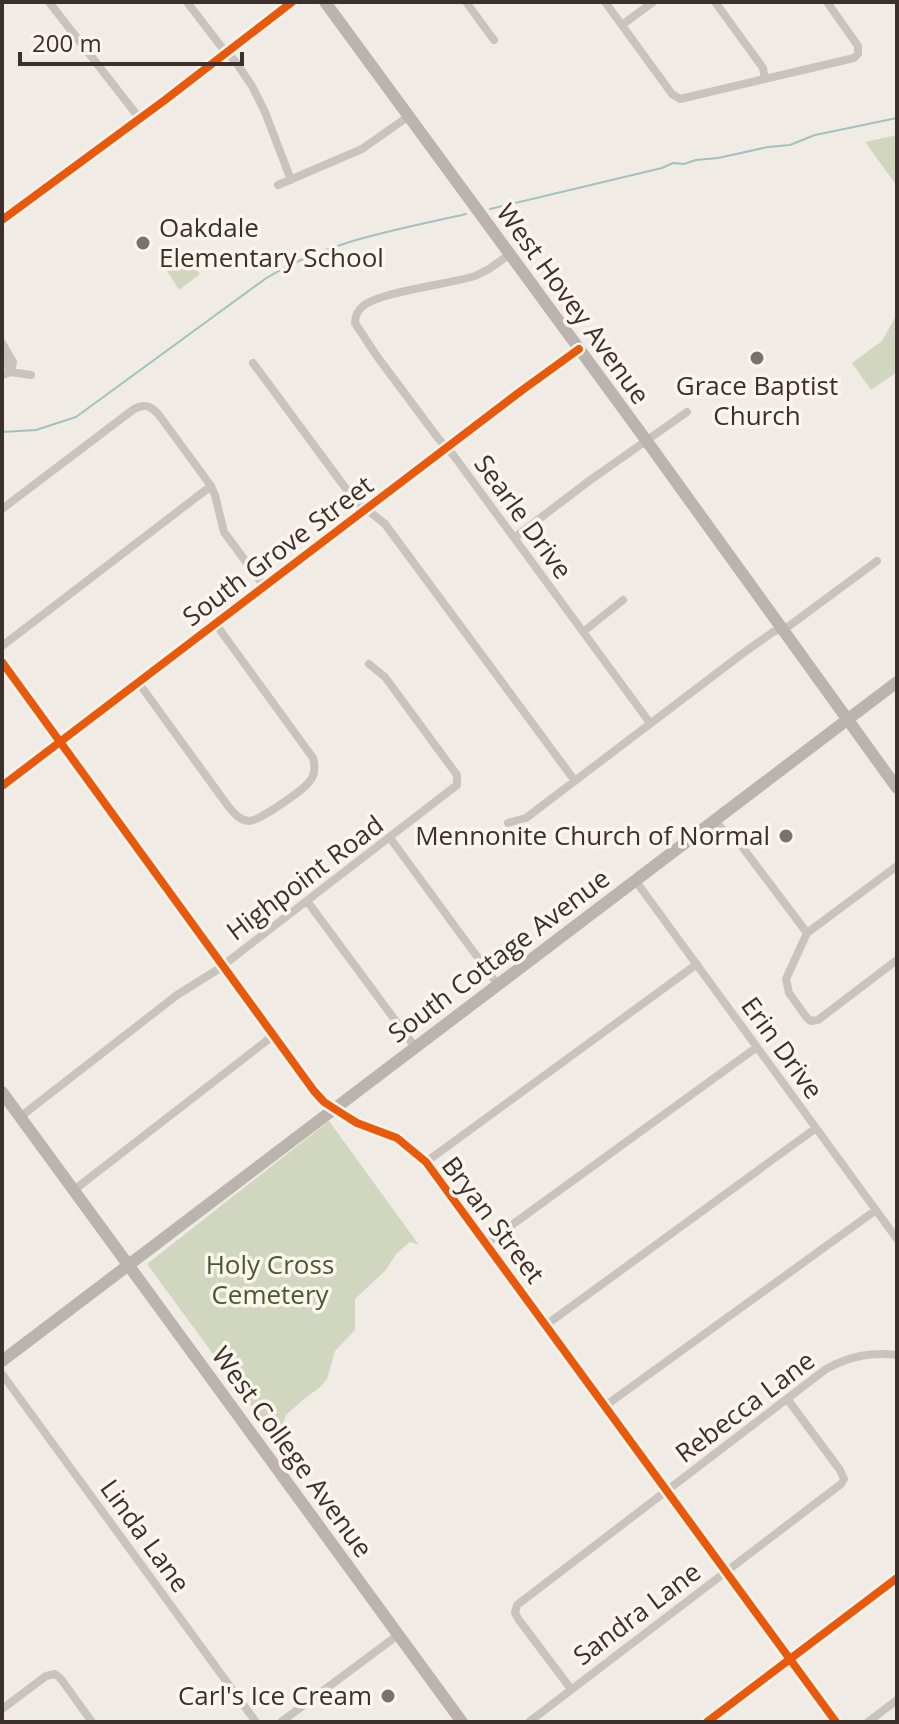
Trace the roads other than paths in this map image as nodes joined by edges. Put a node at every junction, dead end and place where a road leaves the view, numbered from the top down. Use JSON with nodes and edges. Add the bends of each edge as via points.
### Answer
{"nodes":[{"id":1,"x":49,"y":2,"type":"edge"},
{"id":2,"x":187,"y":2,"type":"edge"},
{"id":3,"x":292,"y":2,"type":"edge"},
{"id":4,"x":325,"y":2,"type":"edge"},
{"id":5,"x":466,"y":2,"type":"edge"},
{"id":6,"x":605,"y":2,"type":"edge"},
{"id":7,"x":653,"y":2,"type":"edge"},
{"id":8,"x":715,"y":2,"type":"edge"},
{"id":9,"x":827,"y":2,"type":"edge"},
{"id":10,"x":622,"y":25,"type":"junction"},
{"id":11,"x":494,"y":40,"type":"dead end"},
{"id":12,"x":227,"y":52,"type":"junction"},
{"id":13,"x":765,"y":79,"type":"junction"},
{"id":14,"x":409,"y":116,"type":"junction"},
{"id":15,"x":140,"y":119,"type":"junction"},
{"id":16,"x":291,"y":180,"type":"junction"},
{"id":17,"x":278,"y":185,"type":"dead end"},
{"id":18,"x":4,"y":213,"type":"edge"},
{"id":19,"x":510,"y":254,"type":"junction"},
{"id":20,"x":2,"y":343,"type":"edge"},
{"id":21,"x":579,"y":349,"type":"junction"},
{"id":22,"x":2,"y":357,"type":"edge"},
{"id":23,"x":253,"y":363,"type":"dead end"},
{"id":24,"x":6,"y":374,"type":"edge"},
{"id":25,"x":31,"y":375,"type":"dead end"},
{"id":26,"x":687,"y":412,"type":"dead end"},
{"id":27,"x":646,"y":440,"type":"junction"},
{"id":28,"x":446,"y":448,"type":"junction"},
{"id":29,"x":211,"y":486,"type":"junction"},
{"id":30,"x":367,"y":508,"type":"junction"},
{"id":31,"x":2,"y":509,"type":"edge"},
{"id":32,"x":514,"y":538,"type":"junction"},
{"id":33,"x":877,"y":561,"type":"dead end"},
{"id":34,"x":264,"y":586,"type":"junction"},
{"id":35,"x":623,"y":600,"type":"dead end"},
{"id":36,"x":215,"y":623,"type":"junction"},
{"id":37,"x":782,"y":628,"type":"junction"},
{"id":38,"x":583,"y":632,"type":"junction"},
{"id":39,"x":2,"y":646,"type":"edge"},
{"id":40,"x":369,"y":664,"type":"dead end"},
{"id":41,"x":3,"y":666,"type":"edge"},
{"id":42,"x":138,"y":682,"type":"junction"},
{"id":43,"x":897,"y":682,"type":"edge"},
{"id":44,"x":847,"y":720,"type":"junction"},
{"id":45,"x":650,"y":723,"type":"junction"},
{"id":46,"x":60,"y":742,"type":"junction"},
{"id":47,"x":575,"y":781,"type":"junction"},
{"id":48,"x":2,"y":786,"type":"edge"},
{"id":49,"x":897,"y":788,"type":"edge"},
{"id":50,"x":715,"y":820,"type":"junction"},
{"id":51,"x":508,"y":823,"type":"dead end"},
{"id":52,"x":390,"y":838,"type":"junction"},
{"id":53,"x":897,"y":866,"type":"edge"},
{"id":54,"x":635,"y":880,"type":"junction"},
{"id":55,"x":307,"y":901,"type":"junction"},
{"id":56,"x":807,"y":933,"type":"junction"},
{"id":57,"x":897,"y":960,"type":"edge"},
{"id":58,"x":697,"y":964,"type":"junction"},
{"id":59,"x":223,"y":965,"type":"junction"},
{"id":60,"x":498,"y":985,"type":"junction"},
{"id":61,"x":274,"y":1035,"type":"junction"},
{"id":62,"x":415,"y":1047,"type":"junction"},
{"id":63,"x":757,"y":1047,"type":"junction"},
{"id":64,"x":2,"y":1092,"type":"edge"},
{"id":65,"x":334,"y":1109,"type":"junction"},
{"id":66,"x":20,"y":1117,"type":"junction"},
{"id":67,"x":816,"y":1128,"type":"junction"},
{"id":68,"x":426,"y":1162,"type":"junction"},
{"id":69,"x":74,"y":1190,"type":"junction"},
{"id":70,"x":876,"y":1210,"type":"junction"},
{"id":71,"x":897,"y":1239,"type":"edge"},
{"id":72,"x":487,"y":1243,"type":"junction"},
{"id":73,"x":128,"y":1265,"type":"junction"},
{"id":74,"x":546,"y":1325,"type":"junction"},
{"id":75,"x":897,"y":1355,"type":"edge"},
{"id":76,"x":2,"y":1361,"type":"edge"},
{"id":77,"x":2,"y":1374,"type":"edge"},
{"id":78,"x":788,"y":1400,"type":"junction"},
{"id":79,"x":605,"y":1406,"type":"junction"},
{"id":80,"x":667,"y":1491,"type":"junction"},
{"id":81,"x":725,"y":1572,"type":"junction"},
{"id":82,"x":897,"y":1578,"type":"edge"},
{"id":83,"x":398,"y":1635,"type":"junction"},
{"id":84,"x":790,"y":1659,"type":"junction"},
{"id":85,"x":571,"y":1689,"type":"junction"},
{"id":86,"x":897,"y":1700,"type":"edge"},
{"id":87,"x":2,"y":1709,"type":"edge"},
{"id":88,"x":92,"y":1722,"type":"edge"},
{"id":89,"x":256,"y":1722,"type":"edge"},
{"id":90,"x":281,"y":1722,"type":"edge"},
{"id":91,"x":462,"y":1722,"type":"edge"},
{"id":92,"x":529,"y":1722,"type":"edge"},
{"id":93,"x":707,"y":1722,"type":"edge"},
{"id":94,"x":836,"y":1722,"type":"edge"},
{"id":95,"x":868,"y":1722,"type":"edge"}],
"edges":[{"from":1,"to":15,"type":"street"},
{"from":2,"to":12,"type":"street"},
{"from":3,"to":12,"type":"main road"},
{"from":4,"to":14,"type":"main road","name":"West Hovey Avenue"},
{"from":5,"to":11,"type":"street"},
{"from":6,"to":10,"type":"street"},
{"from":7,"to":10,"type":"street"},
{"from":8,"to":13,"type":"street","via":[[763,68]]},
{"from":9,"to":13,"type":"street","via":[[858,46],[858,54]]},
{"from":10,"to":13,"type":"street","via":[[677,99]]},
{"from":12,"to":15,"type":"main road"},
{"from":12,"to":16,"type":"street","via":[[252,86]]},
{"from":14,"to":16,"type":"street","via":[[362,149]]},
{"from":14,"to":19,"type":"main road","name":"West Hovey Avenue"},
{"from":15,"to":18,"type":"main road"},
{"from":16,"to":17,"type":"street"},
{"from":19,"to":21,"type":"main road","name":"West Hovey Avenue"},
{"from":19,"to":28,"type":"street","name":"Searle Drive","via":[[475,276],[375,299],[355,317],[358,329]]},
{"from":20,"to":24,"type":"street","via":[[13,362]]},
{"from":21,"to":27,"type":"main road","name":"West Hovey Avenue"},
{"from":21,"to":28,"type":"street","name":"South Grove Street"},
{"from":22,"to":24,"type":"street"},
{"from":23,"to":30,"type":"street","via":[[344,486]]},
{"from":24,"to":25,"type":"street"},
{"from":26,"to":27,"type":"street"},
{"from":27,"to":32,"type":"street"},
{"from":27,"to":37,"type":"main road","name":"West Hovey Avenue"},
{"from":28,"to":30,"type":"street","name":"South Grove Street"},
{"from":28,"to":32,"type":"street","name":"Searle Drive"},
{"from":29,"to":31,"type":"street","via":[[146,405]]},
{"from":29,"to":34,"type":"street","via":[[224,532]]},
{"from":29,"to":39,"type":"street"},
{"from":30,"to":34,"type":"street","name":"South Grove Street"},
{"from":30,"to":47,"type":"street","via":[[385,524]]},
{"from":32,"to":38,"type":"street","name":"Searle Drive"},
{"from":33,"to":37,"type":"street"},
{"from":34,"to":36,"type":"street","name":"South Grove Street"},
{"from":35,"to":38,"type":"street"},
{"from":36,"to":42,"type":"street","name":"South Grove Street"},
{"from":36,"to":42,"type":"street","via":[[313,758],[309,783],[262,817],[238,817]]},
{"from":37,"to":44,"type":"main road","name":"West Hovey Avenue"},
{"from":37,"to":45,"type":"street"},
{"from":38,"to":45,"type":"street","name":"Searle Drive"},
{"from":40,"to":52,"type":"street","name":"Highpoint Road","via":[[385,677],[458,783]]},
{"from":41,"to":46,"type":"street","name":"Bryan Street"},
{"from":42,"to":46,"type":"street","name":"South Grove Street"},
{"from":43,"to":44,"type":"main road","name":"South Cottage Avenue"},
{"from":44,"to":49,"type":"main road","name":"West Hovey Avenue"},
{"from":44,"to":50,"type":"main road","name":"South Cottage Avenue"},
{"from":45,"to":47,"type":"street"},
{"from":46,"to":48,"type":"street","name":"South Grove Street"},
{"from":46,"to":59,"type":"street","name":"Bryan Street"},
{"from":47,"to":51,"type":"street","via":[[526,818]]},
{"from":50,"to":54,"type":"main road","name":"South Cottage Avenue"},
{"from":50,"to":56,"type":"street","via":[[740,844]]},
{"from":52,"to":55,"type":"street","name":"Highpoint Road"},
{"from":52,"to":60,"type":"street"},
{"from":53,"to":56,"type":"street"},
{"from":54,"to":58,"type":"street","name":"Erin Drive"},
{"from":54,"to":60,"type":"main road","name":"South Cottage Avenue"},
{"from":55,"to":59,"type":"street","name":"Highpoint Road"},
{"from":55,"to":62,"type":"street"},
{"from":56,"to":57,"type":"street","via":[[786,979],[789,993],[811,1021]]},
{"from":58,"to":63,"type":"street","name":"Erin Drive"},
{"from":58,"to":68,"type":"street"},
{"from":59,"to":61,"type":"street","name":"Bryan Street"},
{"from":59,"to":66,"type":"street","name":"Highpoint Road"},
{"from":60,"to":62,"type":"main road","name":"South Cottage Avenue"},
{"from":61,"to":65,"type":"street","name":"Bryan Street","via":[[314,1091]]},
{"from":61,"to":69,"type":"street"},
{"from":62,"to":65,"type":"main road","name":"South Cottage Avenue"},
{"from":63,"to":67,"type":"street","name":"Erin Drive"},
{"from":63,"to":72,"type":"street"},
{"from":64,"to":66,"type":"main road","name":"West College Avenue"},
{"from":65,"to":68,"type":"street","name":"Bryan Street","via":[[397,1138]]},
{"from":65,"to":73,"type":"main road","name":"South Cottage Avenue"},
{"from":66,"to":69,"type":"main road","name":"West College Avenue"},
{"from":67,"to":70,"type":"street","name":"Erin Drive"},
{"from":67,"to":74,"type":"street"},
{"from":68,"to":72,"type":"street","name":"Bryan Street"},
{"from":69,"to":73,"type":"main road","name":"West College Avenue"},
{"from":70,"to":71,"type":"street","name":"Erin Drive"},
{"from":70,"to":79,"type":"street"},
{"from":72,"to":74,"type":"street","name":"Bryan Street"},
{"from":73,"to":76,"type":"main road","name":"South Cottage Avenue"},
{"from":73,"to":83,"type":"main road","name":"West College Avenue"},
{"from":74,"to":79,"type":"street","name":"Bryan Street"},
{"from":75,"to":78,"type":"street","name":"Rebecca Lane","via":[[875,1353],[842,1361]]},
{"from":77,"to":89,"type":"street","name":"Linda Lane"},
{"from":78,"to":80,"type":"street","name":"Rebecca Lane"},
{"from":78,"to":81,"type":"street","name":"Sandra Lane","via":[[844,1479]]},
{"from":79,"to":80,"type":"street","name":"Bryan Street"},
{"from":80,"to":81,"type":"street","name":"Bryan Street"},
{"from":80,"to":85,"type":"street","name":"Rebecca Lane","via":[[517,1605],[519,1620]]},
{"from":81,"to":84,"type":"street","name":"Bryan Street"},
{"from":81,"to":85,"type":"street","name":"Sandra Lane"},
{"from":82,"to":84,"type":"street"},
{"from":83,"to":90,"type":"street"},
{"from":83,"to":91,"type":"main road","name":"West College Avenue"},
{"from":84,"to":93,"type":"street"},
{"from":84,"to":94,"type":"street","name":"Bryan Street"},
{"from":85,"to":92,"type":"street","name":"Sandra Lane"},
{"from":86,"to":95,"type":"street"},
{"from":87,"to":88,"type":"street","via":[[55,1674]]}]}
